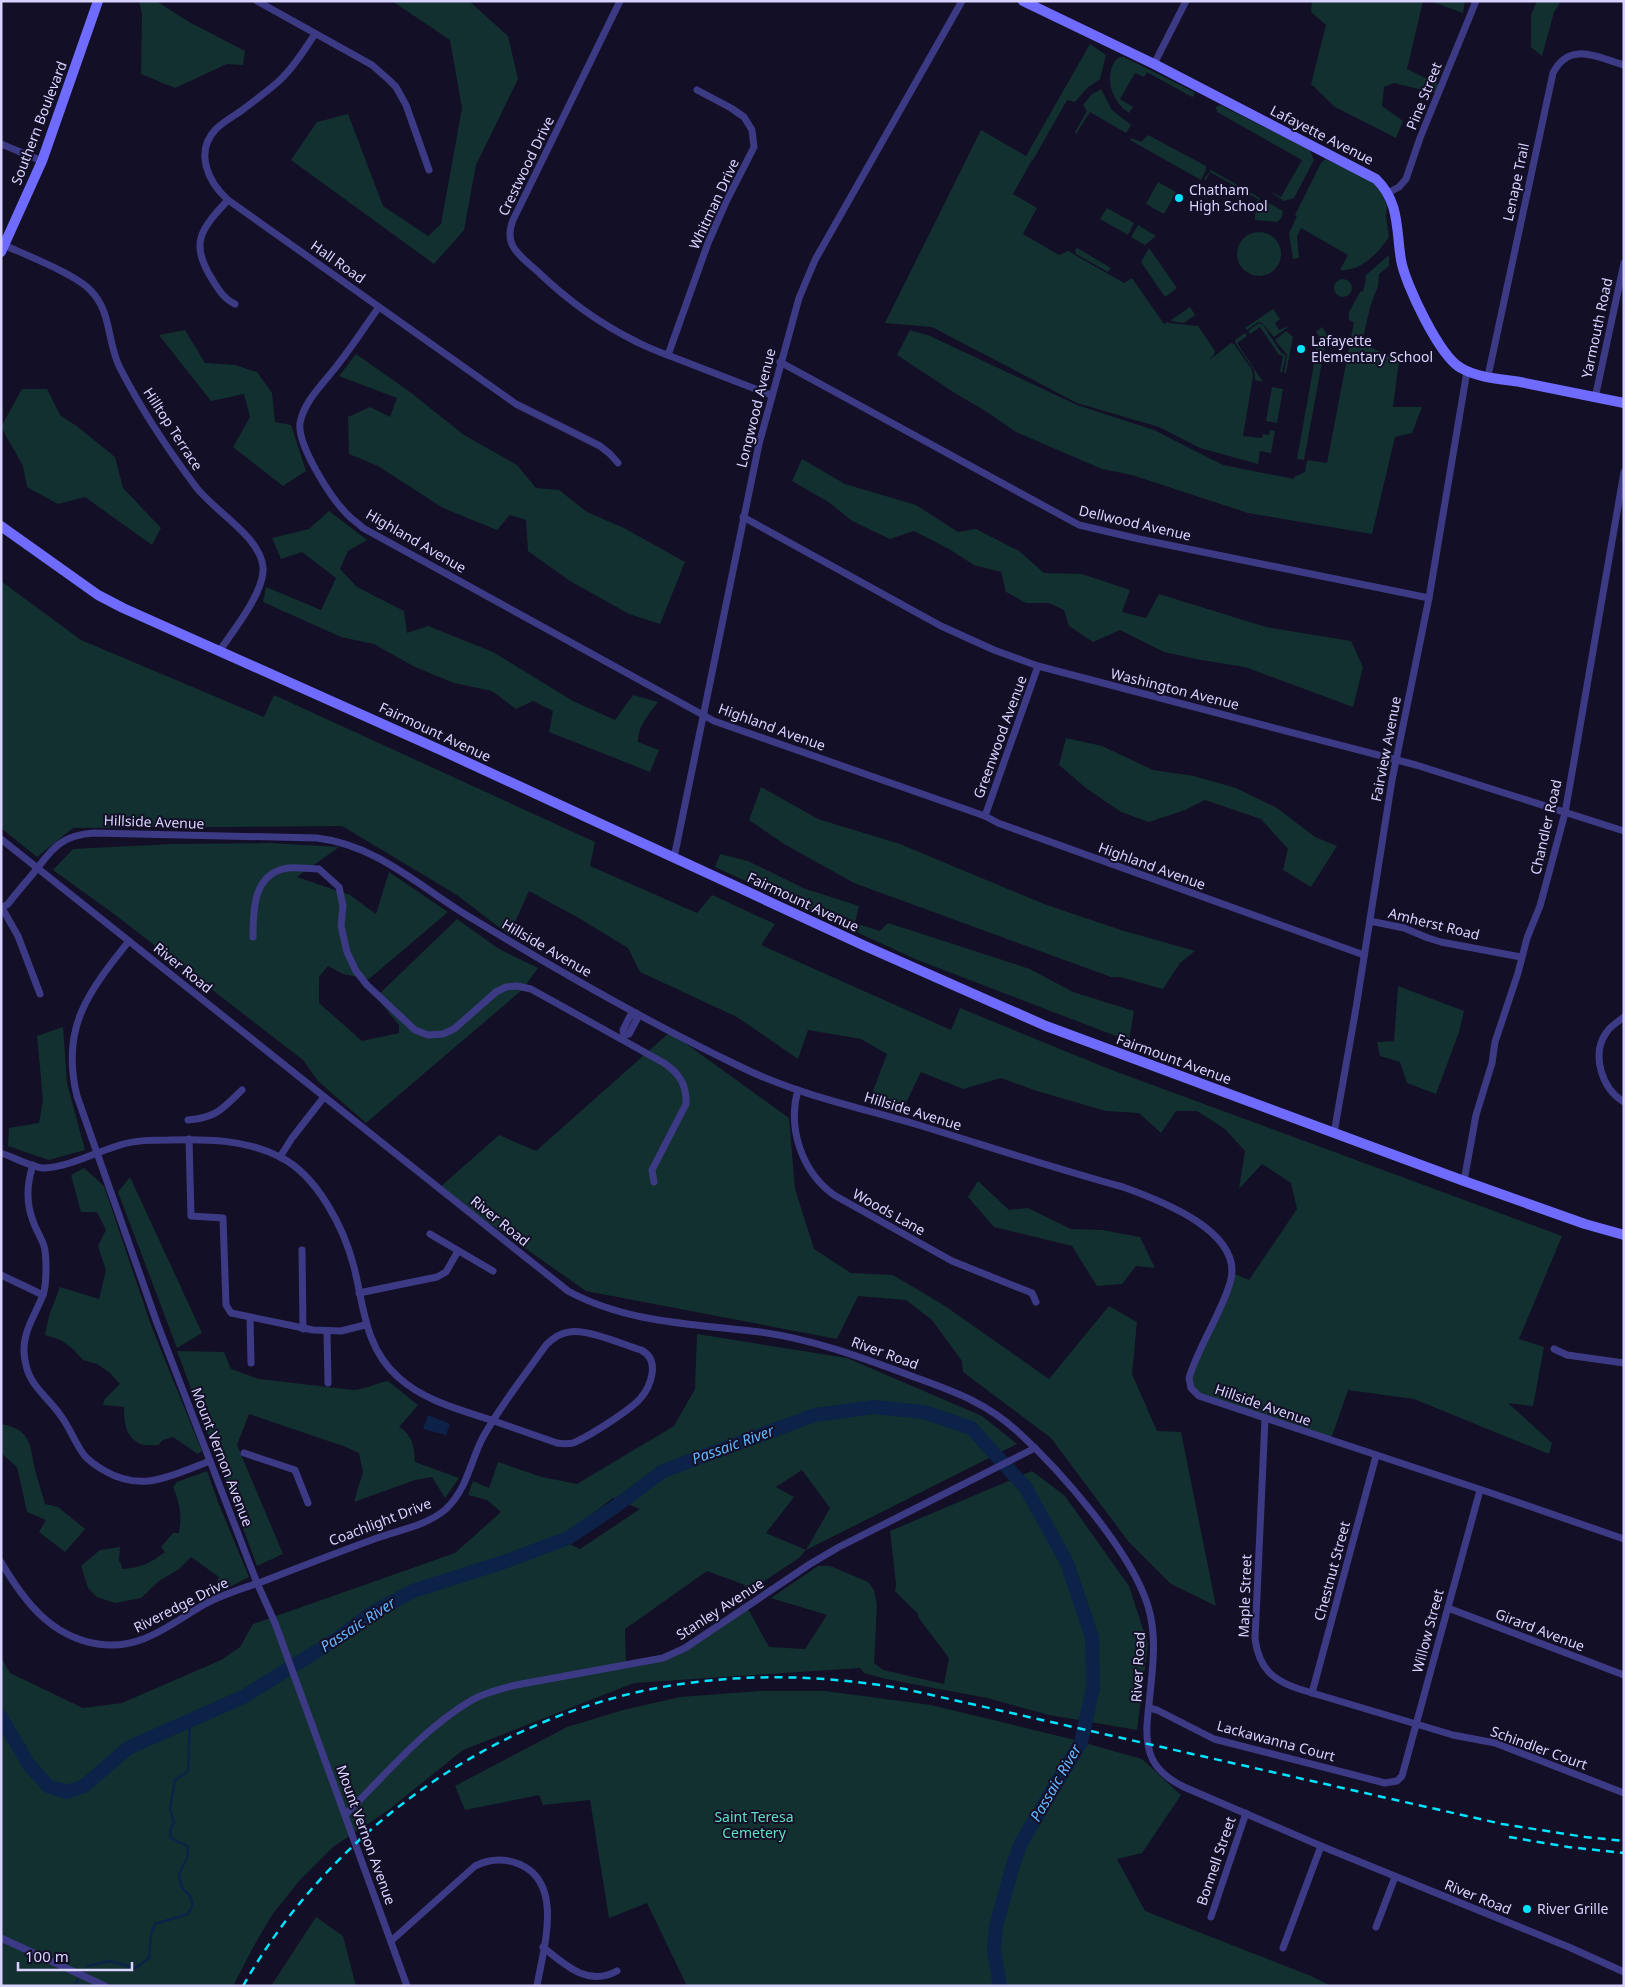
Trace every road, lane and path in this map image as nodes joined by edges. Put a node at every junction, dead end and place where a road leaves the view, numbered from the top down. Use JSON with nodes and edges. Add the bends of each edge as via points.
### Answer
{"nodes":[{"id":1,"x":98,"y":1,"type":"edge"},
{"id":2,"x":257,"y":1,"type":"edge"},
{"id":3,"x":620,"y":1,"type":"edge"},
{"id":4,"x":962,"y":1,"type":"edge"},
{"id":5,"x":1023,"y":1,"type":"edge"},
{"id":6,"x":1186,"y":1,"type":"edge"},
{"id":7,"x":1476,"y":1,"type":"edge"},
{"id":8,"x":315,"y":34,"type":"junction"},
{"id":9,"x":1154,"y":64,"type":"junction"},
{"id":10,"x":1624,"y":65,"type":"edge"},
{"id":11,"x":696,"y":90,"type":"dead end"},
{"id":12,"x":1,"y":144,"type":"edge"},
{"id":13,"x":42,"y":161,"type":"junction"},
{"id":14,"x":429,"y":170,"type":"dead end"},
{"id":15,"x":1388,"y":193,"type":"junction"},
{"id":16,"x":228,"y":200,"type":"junction"},
{"id":17,"x":3,"y":249,"type":"edge"},
{"id":18,"x":1624,"y":263,"type":"edge"},
{"id":19,"x":1621,"y":293,"type":"edge"},
{"id":20,"x":236,"y":304,"type":"dead end"},
{"id":21,"x":379,"y":307,"type":"junction"},
{"id":22,"x":668,"y":354,"type":"junction"},
{"id":23,"x":780,"y":362,"type":"junction"},
{"id":24,"x":1467,"y":371,"type":"junction"},
{"id":25,"x":1488,"y":376,"type":"junction"},
{"id":26,"x":771,"y":395,"type":"junction"},
{"id":27,"x":1595,"y":398,"type":"junction"},
{"id":28,"x":1624,"y":403,"type":"edge"},
{"id":29,"x":618,"y":463,"type":"dead end"},
{"id":30,"x":1624,"y":472,"type":"edge"},
{"id":31,"x":742,"y":517,"type":"junction"},
{"id":32,"x":1,"y":526,"type":"edge"},
{"id":33,"x":1429,"y":598,"type":"junction"},
{"id":34,"x":220,"y":650,"type":"junction"},
{"id":35,"x":1038,"y":666,"type":"junction"},
{"id":36,"x":703,"y":714,"type":"junction"},
{"id":37,"x":1397,"y":760,"type":"junction"},
{"id":38,"x":1564,"y":813,"type":"junction"},
{"id":39,"x":985,"y":816,"type":"junction"},
{"id":40,"x":1624,"y":831,"type":"edge"},
{"id":41,"x":1,"y":839,"type":"edge"},
{"id":42,"x":674,"y":858,"type":"junction"},
{"id":43,"x":38,"y":868,"type":"junction"},
{"id":44,"x":1,"y":908,"type":"edge"},
{"id":45,"x":1370,"y":921,"type":"junction"},
{"id":46,"x":253,"y":937,"type":"dead end"},
{"id":47,"x":130,"y":941,"type":"junction"},
{"id":48,"x":1364,"y":955,"type":"junction"},
{"id":49,"x":1521,"y":957,"type":"junction"},
{"id":50,"x":40,"y":994,"type":"dead end"},
{"id":51,"x":636,"y":1014,"type":"junction"},
{"id":52,"x":1624,"y":1017,"type":"edge"},
{"id":53,"x":623,"y":1037,"type":"junction"},
{"id":54,"x":242,"y":1090,"type":"dead end"},
{"id":55,"x":798,"y":1090,"type":"junction"},
{"id":56,"x":324,"y":1097,"type":"junction"},
{"id":57,"x":1624,"y":1102,"type":"edge"},
{"id":58,"x":188,"y":1120,"type":"dead end"},
{"id":59,"x":1334,"y":1133,"type":"junction"},
{"id":60,"x":189,"y":1139,"type":"junction"},
{"id":61,"x":97,"y":1152,"type":"junction"},
{"id":62,"x":1,"y":1153,"type":"edge"},
{"id":63,"x":280,"y":1157,"type":"junction"},
{"id":64,"x":33,"y":1166,"type":"junction"},
{"id":65,"x":1464,"y":1181,"type":"junction"},
{"id":66,"x":654,"y":1182,"type":"dead end"},
{"id":67,"x":430,"y":1234,"type":"dead end"},
{"id":68,"x":1624,"y":1235,"type":"edge"},
{"id":69,"x":302,"y":1250,"type":"dead end"},
{"id":70,"x":458,"y":1251,"type":"junction"},
{"id":71,"x":494,"y":1271,"type":"dead end"},
{"id":72,"x":1,"y":1274,"type":"edge"},
{"id":73,"x":359,"y":1293,"type":"junction"},
{"id":74,"x":43,"y":1295,"type":"junction"},
{"id":75,"x":1036,"y":1302,"type":"dead end"},
{"id":76,"x":250,"y":1318,"type":"junction"},
{"id":77,"x":365,"y":1325,"type":"junction"},
{"id":78,"x":303,"y":1329,"type":"junction"},
{"id":79,"x":327,"y":1332,"type":"junction"},
{"id":80,"x":1554,"y":1349,"type":"dead end"},
{"id":81,"x":251,"y":1363,"type":"dead end"},
{"id":82,"x":1624,"y":1363,"type":"edge"},
{"id":83,"x":328,"y":1383,"type":"dead end"},
{"id":84,"x":1265,"y":1420,"type":"junction"},
{"id":85,"x":494,"y":1421,"type":"junction"},
{"id":86,"x":1034,"y":1448,"type":"junction"},
{"id":87,"x":244,"y":1453,"type":"dead end"},
{"id":88,"x":1376,"y":1456,"type":"junction"},
{"id":89,"x":210,"y":1462,"type":"junction"},
{"id":90,"x":1480,"y":1490,"type":"junction"},
{"id":91,"x":308,"y":1503,"type":"dead end"},
{"id":92,"x":1624,"y":1539,"type":"edge"},
{"id":93,"x":1,"y":1562,"type":"edge"},
{"id":94,"x":257,"y":1584,"type":"junction"},
{"id":95,"x":1448,"y":1608,"type":"junction"},
{"id":96,"x":1624,"y":1675,"type":"edge"},
{"id":97,"x":1312,"y":1693,"type":"junction"},
{"id":98,"x":1149,"y":1708,"type":"junction"},
{"id":99,"x":1416,"y":1723,"type":"junction"},
{"id":100,"x":1400,"y":1778,"type":"joint"},
{"id":101,"x":1624,"y":1794,"type":"edge"},
{"id":102,"x":1246,"y":1813,"type":"junction"},
{"id":103,"x":345,"y":1815,"type":"junction"},
{"id":104,"x":1321,"y":1846,"type":"junction"},
{"id":105,"x":1395,"y":1877,"type":"junction"},
{"id":106,"x":1211,"y":1917,"type":"dead end"},
{"id":107,"x":1376,"y":1927,"type":"dead end"},
{"id":108,"x":1,"y":1938,"type":"edge"},
{"id":109,"x":392,"y":1941,"type":"junction"},
{"id":110,"x":544,"y":1947,"type":"junction"},
{"id":111,"x":1283,"y":1948,"type":"dead end"},
{"id":112,"x":617,"y":1971,"type":"dead end"},
{"id":113,"x":1624,"y":1972,"type":"edge"},
{"id":114,"x":105,"y":1986,"type":"edge"},
{"id":115,"x":407,"y":1986,"type":"edge"},
{"id":116,"x":537,"y":1986,"type":"edge"}],
"edges":[{"from":1,"to":13,"type":"main road","name":"Southern Boulevard"},
{"from":2,"to":8,"type":"street"},
{"from":3,"to":22,"type":"street","name":"Crestwood Drive","via":[[513,220],[510,240],[516,252],[572,302],[613,330]]},
{"from":4,"to":23,"type":"street","name":"Longwood Avenue","via":[[806,278]]},
{"from":5,"to":9,"type":"main road","name":"Lafayette Avenue"},
{"from":6,"to":9,"type":"street"},
{"from":7,"to":15,"type":"street","name":"Pine Street","via":[[1406,179]]},
{"from":8,"to":14,"type":"street","via":[[376,68],[396,87],[406,105]]},
{"from":8,"to":16,"type":"street","name":"Hall Road","via":[[298,61],[281,79],[222,123],[211,136],[205,152],[205,166],[210,180]]},
{"from":9,"to":15,"type":"main road","name":"Lafayette Avenue","via":[[1371,176]]},
{"from":10,"to":25,"type":"street","name":"Lenape Trail","via":[[1592,55],[1571,55],[1563,58],[1553,73]]},
{"from":11,"to":22,"type":"street","name":"Whitman Drive","via":[[744,117],[752,130],[754,147],[708,243]]},
{"from":12,"to":13,"type":"street"},
{"from":13,"to":17,"type":"main road","name":"Southern Boulevard"},
{"from":15,"to":24,"type":"main road","name":"Lafayette Avenue","via":[[1397,219],[1401,259],[1410,290],[1445,352],[1455,364]]},
{"from":16,"to":20,"type":"street","via":[[205,228],[199,255],[225,298]]},
{"from":16,"to":21,"type":"street","name":"Hall Road"},
{"from":17,"to":34,"type":"street","name":"Hilltop Terrace","via":[[82,282],[97,297],[104,310],[119,367],[141,405],[196,488],[248,537],[259,552],[263,568],[261,582]]},
{"from":18,"to":19,"type":"street","name":"Yarmouth Road"},
{"from":19,"to":27,"type":"street","name":"Yarmouth Road"},
{"from":21,"to":29,"type":"street","name":"Hall Road","via":[[516,404],[600,446]]},
{"from":21,"to":36,"type":"street","name":"Highland Avenue","via":[[306,406],[300,424],[306,452],[345,513],[363,528]]},
{"from":22,"to":26,"type":"street","name":"Crestwood Drive"},
{"from":23,"to":26,"type":"street","name":"Longwood Avenue"},
{"from":23,"to":33,"type":"street","name":"Dellwood Avenue","via":[[1079,525]]},
{"from":24,"to":25,"type":"main road","name":"Lafayette Avenue"},
{"from":24,"to":33,"type":"street","name":"Fairview Avenue"},
{"from":25,"to":27,"type":"main road","name":"Lafayette Avenue"},
{"from":26,"to":31,"type":"street","name":"Longwood Avenue"},
{"from":27,"to":28,"type":"main road","name":"Lafayette Avenue"},
{"from":30,"to":38,"type":"street","name":"Chandler Road"},
{"from":31,"to":35,"type":"street","name":"Washington Avenue","via":[[941,626]]},
{"from":31,"to":36,"type":"street","name":"Longwood Avenue"},
{"from":32,"to":34,"type":"main road","name":"Fairmount Avenue","via":[[98,595]]},
{"from":33,"to":37,"type":"street","name":"Fairview Avenue"},
{"from":34,"to":42,"type":"main road","name":"Fairmount Avenue"},
{"from":35,"to":37,"type":"street","name":"Washington Avenue"},
{"from":35,"to":39,"type":"street","name":"Greenwood Avenue"},
{"from":36,"to":39,"type":"street","name":"Highland Avenue","via":[[714,721]]},
{"from":36,"to":42,"type":"street","name":"Longwood Avenue"},
{"from":37,"to":38,"type":"street","name":"Washington Avenue"},
{"from":37,"to":45,"type":"street","name":"Fairview Avenue"},
{"from":38,"to":40,"type":"street","name":"Washington Avenue"},
{"from":38,"to":49,"type":"street","name":"Chandler Road","via":[[1540,906]]},
{"from":39,"to":48,"type":"street","name":"Highland Avenue"},
{"from":41,"to":43,"type":"street","name":"River Road"},
{"from":42,"to":59,"type":"main road","name":"Fairmount Avenue","via":[[1046,1026]]},
{"from":43,"to":44,"type":"street","name":"Hillside Avenue"},
{"from":43,"to":47,"type":"street","name":"River Road"},
{"from":43,"to":51,"type":"street","name":"Hillside Avenue","via":[[63,841],[84,834],[333,840],[358,847],[385,861],[472,919]]},
{"from":44,"to":50,"type":"street","via":[[18,936]]},
{"from":45,"to":48,"type":"street","name":"Fairview Avenue"},
{"from":45,"to":49,"type":"street","name":"Amherst Road","via":[[1404,928],[1441,942]]},
{"from":46,"to":53,"type":"street","via":[[253,910],[260,885],[270,874],[287,868],[319,869],[339,887],[341,926],[347,952],[356,971],[415,1030],[428,1035],[454,1030],[496,992],[517,986],[532,989]]},
{"from":47,"to":56,"type":"street","name":"River Road"},
{"from":47,"to":61,"type":"street","name":"Mount Vernon Avenue","via":[[89,994],[75,1034],[72,1063],[75,1088]]},
{"from":48,"to":59,"type":"street","name":"Fairview Avenue"},
{"from":49,"to":65,"type":"street","name":"Chandler Road","via":[[1476,1115]]},
{"from":51,"to":53,"type":"street","via":[[630,1016]]},
{"from":51,"to":55,"type":"street","name":"Hillside Avenue","via":[[744,1069]]},
{"from":52,"to":57,"type":"street","via":[[1607,1031],[1599,1056],[1603,1077],[1615,1096]]},
{"from":53,"to":66,"type":"street","via":[[676,1071],[686,1093],[686,1104],[680,1118],[652,1170]]},
{"from":54,"to":58,"type":"street","via":[[218,1113]]},
{"from":55,"to":75,"type":"street","name":"Woods Lane","via":[[793,1107],[798,1141],[806,1163],[821,1184],[834,1195],[952,1261],[1032,1293]]},
{"from":55,"to":84,"type":"street","name":"Hillside Avenue","via":[[1123,1187],[1168,1205],[1201,1224],[1229,1253],[1232,1273],[1229,1288],[1189,1383],[1198,1396]]},
{"from":56,"to":63,"type":"street"},
{"from":56,"to":86,"type":"street","name":"River Road","via":[[557,1283],[588,1302],[632,1315],[763,1333],[848,1352],[979,1402]]},
{"from":59,"to":65,"type":"main road","name":"Fairmount Avenue"},
{"from":60,"to":61,"type":"street","via":[[129,1142]]},
{"from":60,"to":63,"type":"street","via":[[234,1142]]},
{"from":60,"to":76,"type":"street","via":[[191,1216],[223,1218],[226,1305],[230,1313]]},
{"from":61,"to":64,"type":"street","via":[[46,1168]]},
{"from":61,"to":89,"type":"street","name":"Mount Vernon Avenue"},
{"from":62,"to":64,"type":"street"},
{"from":63,"to":73,"type":"street","via":[[304,1174],[328,1207],[349,1250]]},
{"from":64,"to":74,"type":"street","via":[[28,1188],[29,1208],[44,1246],[46,1276]]},
{"from":65,"to":68,"type":"main road","name":"Fairmount Avenue"},
{"from":67,"to":70,"type":"street"},
{"from":69,"to":78,"type":"street"},
{"from":70,"to":71,"type":"street"},
{"from":70,"to":73,"type":"street","via":[[446,1272],[437,1277]]},
{"from":72,"to":74,"type":"street"},
{"from":73,"to":77,"type":"street"},
{"from":74,"to":89,"type":"street","via":[[26,1337],[24,1353],[28,1371],[36,1389],[66,1422],[85,1456],[111,1475],[144,1483]]},
{"from":76,"to":78,"type":"street"},
{"from":76,"to":81,"type":"street"},
{"from":77,"to":79,"type":"street"},
{"from":77,"to":85,"type":"street","via":[[384,1363],[408,1385],[425,1396]]},
{"from":78,"to":79,"type":"street"},
{"from":79,"to":83,"type":"street"},
{"from":80,"to":82,"type":"street","via":[[1567,1355]]},
{"from":84,"to":88,"type":"street","name":"Hillside Avenue"},
{"from":84,"to":97,"type":"street","name":"Maple Street","via":[[1256,1649],[1272,1676]]},
{"from":85,"to":85,"type":"street","name":"Coachlight Drive","via":[[557,1443],[573,1443],[639,1399],[648,1386],[653,1362],[641,1350],[583,1332],[566,1332],[546,1345]]},
{"from":85,"to":94,"type":"street","name":"Coachlight Drive","via":[[482,1440],[462,1490],[440,1513]]},
{"from":86,"to":98,"type":"street","name":"River Road","via":[[1101,1526],[1141,1589],[1152,1624],[1154,1649]]},
{"from":86,"to":103,"type":"street","name":"Stanley Avenue","via":[[839,1547],[686,1648],[663,1658],[516,1685],[474,1699],[422,1738]]},
{"from":87,"to":91,"type":"street","via":[[295,1470]]},
{"from":88,"to":90,"type":"street","name":"Hillside Avenue"},
{"from":88,"to":97,"type":"street","name":"Chestnut Street"},
{"from":89,"to":94,"type":"street","name":"Mount Vernon Avenue"},
{"from":90,"to":92,"type":"street","name":"Hillside Avenue"},
{"from":90,"to":95,"type":"street","name":"Willow Street"},
{"from":93,"to":94,"type":"street","name":"Riveredge Drive","via":[[24,1599],[47,1622],[77,1639],[116,1646],[141,1641],[206,1603]]},
{"from":94,"to":103,"type":"street","name":"Mount Vernon Avenue"},
{"from":95,"to":96,"type":"street","name":"Girard Avenue"},
{"from":95,"to":99,"type":"street","name":"Willow Street"},
{"from":97,"to":99,"type":"street","name":"Maple Street"},
{"from":98,"to":100,"type":"street","name":"Lackawanna Court","via":[[1214,1739],[1385,1783]]},
{"from":98,"to":102,"type":"street","name":"River Road","via":[[1148,1746],[1159,1769],[1175,1782]]},
{"from":99,"to":100,"type":"street","name":"Willow Street"},
{"from":99,"to":101,"type":"street","name":"Schindler Court","via":[[1495,1743]]},
{"from":102,"to":104,"type":"street","name":"River Road"},
{"from":102,"to":106,"type":"street","name":"Bonnell Street"},
{"from":103,"to":109,"type":"street","name":"Mount Vernon Avenue"},
{"from":104,"to":105,"type":"street","name":"River Road"},
{"from":104,"to":111,"type":"street"},
{"from":105,"to":107,"type":"street"},
{"from":105,"to":113,"type":"street","name":"River Road"},
{"from":108,"to":114,"type":"street"},
{"from":109,"to":110,"type":"street","via":[[475,1866],[487,1861],[508,1860],[534,1874],[543,1887],[548,1912]]},
{"from":109,"to":115,"type":"street","name":"Mount Vernon Avenue"},
{"from":110,"to":112,"type":"street","via":[[585,1976],[601,1978]]},
{"from":110,"to":116,"type":"street"}]}
